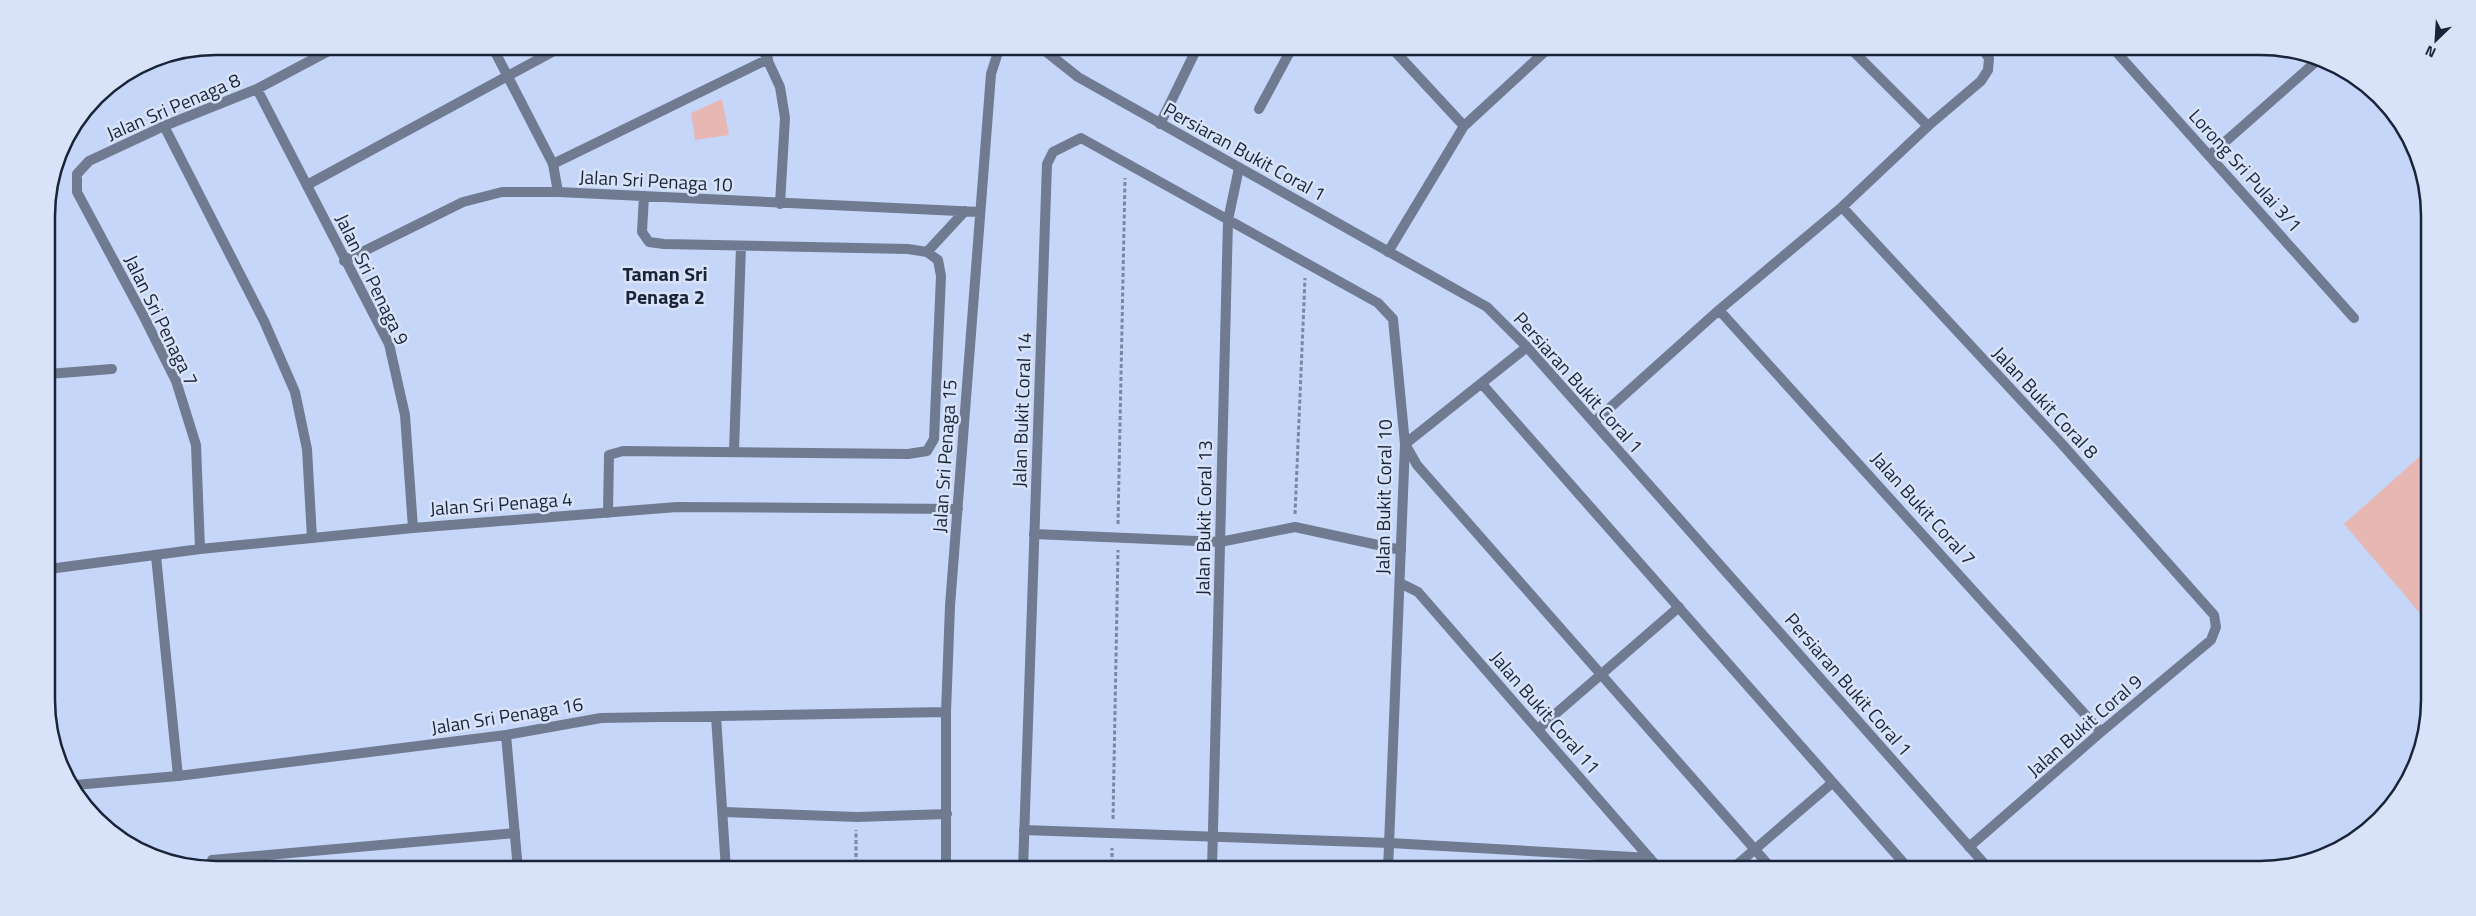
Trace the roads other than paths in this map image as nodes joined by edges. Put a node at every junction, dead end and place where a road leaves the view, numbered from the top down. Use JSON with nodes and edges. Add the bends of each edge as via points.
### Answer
{"nodes":[{"id":1,"x":321,"y":55,"type":"edge"},
{"id":2,"x":497,"y":55,"type":"edge"},
{"id":3,"x":545,"y":55,"type":"edge"},
{"id":4,"x":766,"y":55,"type":"edge"},
{"id":5,"x":997,"y":55,"type":"edge"},
{"id":6,"x":1050,"y":55,"type":"edge"},
{"id":7,"x":1194,"y":55,"type":"edge"},
{"id":8,"x":1289,"y":55,"type":"edge"},
{"id":9,"x":1398,"y":55,"type":"edge"},
{"id":10,"x":1541,"y":55,"type":"edge"},
{"id":11,"x":1857,"y":55,"type":"edge"},
{"id":12,"x":1987,"y":55,"type":"edge"},
{"id":13,"x":2119,"y":55,"type":"edge"},
{"id":14,"x":768,"y":59,"type":"junction"},
{"id":15,"x":2313,"y":64,"type":"edge"},
{"id":16,"x":508,"y":74,"type":"junction"},
{"id":17,"x":257,"y":89,"type":"junction"},
{"id":18,"x":1259,"y":109,"type":"dead end"},
{"id":19,"x":1160,"y":124,"type":"junction"},
{"id":20,"x":164,"y":126,"type":"junction"},
{"id":21,"x":1464,"y":126,"type":"junction"},
{"id":22,"x":1928,"y":126,"type":"junction"},
{"id":23,"x":2209,"y":156,"type":"junction"},
{"id":24,"x":553,"y":164,"type":"junction"},
{"id":25,"x":1239,"y":168,"type":"junction"},
{"id":26,"x":77,"y":174,"type":"joint"},
{"id":27,"x":307,"y":185,"type":"junction"},
{"id":28,"x":558,"y":192,"type":"junction"},
{"id":29,"x":644,"y":196,"type":"junction"},
{"id":30,"x":780,"y":204,"type":"junction"},
{"id":31,"x":1842,"y":207,"type":"junction"},
{"id":32,"x":965,"y":211,"type":"junction"},
{"id":33,"x":980,"y":212,"type":"junction"},
{"id":34,"x":1228,"y":220,"type":"junction"},
{"id":35,"x":741,"y":246,"type":"junction"},
{"id":36,"x":927,"y":252,"type":"junction"},
{"id":37,"x":1388,"y":252,"type":"junction"},
{"id":38,"x":344,"y":261,"type":"junction"},
{"id":39,"x":1719,"y":310,"type":"junction"},
{"id":40,"x":2354,"y":318,"type":"dead end"},
{"id":41,"x":1527,"y":347,"type":"junction"},
{"id":42,"x":112,"y":369,"type":"dead end"},
{"id":43,"x":55,"y":373,"type":"edge"},
{"id":44,"x":1482,"y":384,"type":"junction"},
{"id":45,"x":1594,"y":422,"type":"junction"},
{"id":46,"x":1405,"y":444,"type":"junction"},
{"id":47,"x":734,"y":451,"type":"junction"},
{"id":48,"x":958,"y":509,"type":"junction"},
{"id":49,"x":608,"y":513,"type":"junction"},
{"id":50,"x":413,"y":528,"type":"junction"},
{"id":51,"x":1034,"y":534,"type":"junction"},
{"id":52,"x":312,"y":538,"type":"junction"},
{"id":53,"x":1220,"y":542,"type":"junction"},
{"id":54,"x":200,"y":549,"type":"junction"},
{"id":55,"x":1401,"y":550,"type":"junction"},
{"id":56,"x":156,"y":556,"type":"junction"},
{"id":57,"x":55,"y":568,"type":"edge"},
{"id":58,"x":1400,"y":583,"type":"junction"},
{"id":59,"x":1679,"y":607,"type":"junction"},
{"id":60,"x":2216,"y":627,"type":"joint"},
{"id":61,"x":1601,"y":675,"type":"junction"},
{"id":62,"x":946,"y":712,"type":"junction"},
{"id":63,"x":716,"y":716,"type":"junction"},
{"id":64,"x":1538,"y":730,"type":"junction"},
{"id":65,"x":2101,"y":732,"type":"junction"},
{"id":66,"x":506,"y":736,"type":"junction"},
{"id":67,"x":178,"y":776,"type":"junction"},
{"id":68,"x":1832,"y":782,"type":"junction"},
{"id":69,"x":79,"y":784,"type":"edge"},
{"id":70,"x":724,"y":812,"type":"junction"},
{"id":71,"x":947,"y":814,"type":"junction"},
{"id":72,"x":1024,"y":830,"type":"junction"},
{"id":73,"x":515,"y":833,"type":"junction"},
{"id":74,"x":1213,"y":837,"type":"junction"},
{"id":75,"x":1390,"y":843,"type":"junction"},
{"id":76,"x":1970,"y":847,"type":"junction"},
{"id":77,"x":1755,"y":850,"type":"junction"},
{"id":78,"x":1650,"y":858,"type":"junction"},
{"id":79,"x":212,"y":860,"type":"dead end"},
{"id":80,"x":517,"y":861,"type":"edge"},
{"id":81,"x":726,"y":861,"type":"edge"},
{"id":82,"x":946,"y":861,"type":"edge"},
{"id":83,"x":1022,"y":861,"type":"edge"},
{"id":84,"x":1212,"y":861,"type":"edge"},
{"id":85,"x":1389,"y":861,"type":"edge"},
{"id":86,"x":1652,"y":861,"type":"edge"},
{"id":87,"x":1742,"y":861,"type":"edge"},
{"id":88,"x":1764,"y":861,"type":"edge"},
{"id":89,"x":1901,"y":861,"type":"edge"},
{"id":90,"x":1982,"y":861,"type":"edge"}],
"edges":[{"from":1,"to":17,"type":"street","name":"Jalan Sri Penaga 8"},
{"from":2,"to":16,"type":"street"},
{"from":3,"to":16,"type":"street"},
{"from":4,"to":14,"type":"street"},
{"from":5,"to":33,"type":"street","name":"Jalan Sri Penaga 15","via":[[992,74]]},
{"from":6,"to":19,"type":"street","name":"Persiaran Bukit Coral 1","via":[[1078,77]]},
{"from":7,"to":19,"type":"street"},
{"from":8,"to":18,"type":"street"},
{"from":9,"to":21,"type":"street"},
{"from":10,"to":21,"type":"street"},
{"from":11,"to":22,"type":"street"},
{"from":12,"to":22,"type":"street","via":[[1988,70],[1981,81]]},
{"from":13,"to":23,"type":"street","name":"Lorong Sri Pulai 3/1"},
{"from":14,"to":24,"type":"street"},
{"from":14,"to":30,"type":"street","via":[[780,87],[785,118]]},
{"from":15,"to":23,"type":"street"},
{"from":16,"to":24,"type":"street"},
{"from":16,"to":27,"type":"street"},
{"from":17,"to":20,"type":"street","name":"Jalan Sri Penaga 8"},
{"from":17,"to":27,"type":"street","name":"Jalan Sri Penaga 9"},
{"from":19,"to":25,"type":"street","name":"Persiaran Bukit Coral 1"},
{"from":20,"to":26,"type":"street","name":"Jalan Sri Penaga 8","via":[[89,161]]},
{"from":20,"to":52,"type":"street","via":[[264,320],[295,392],[307,449]]},
{"from":21,"to":37,"type":"street"},
{"from":22,"to":31,"type":"street"},
{"from":23,"to":40,"type":"street","name":"Lorong Sri Pulai 3/1"},
{"from":24,"to":28,"type":"street"},
{"from":25,"to":34,"type":"street","name":"Jalan Bukit Coral 13"},
{"from":25,"to":37,"type":"street","name":"Persiaran Bukit Coral 1"},
{"from":26,"to":54,"type":"street","name":"Jalan Sri Penaga 7","via":[[77,192],[176,381],[196,445]]},
{"from":27,"to":38,"type":"street","name":"Jalan Sri Penaga 9"},
{"from":28,"to":29,"type":"street","name":"Jalan Sri Penaga 10"},
{"from":28,"to":38,"type":"street","name":"Jalan Sri Penaga 10","via":[[502,192],[463,202]]},
{"from":29,"to":30,"type":"street","name":"Jalan Sri Penaga 10"},
{"from":29,"to":35,"type":"street","via":[[642,232],[649,242]]},
{"from":30,"to":32,"type":"street","name":"Jalan Sri Penaga 10"},
{"from":31,"to":39,"type":"street"},
{"from":31,"to":60,"type":"street","name":"Jalan Bukit Coral 8","via":[[2061,443],[2208,608],[2214,615]]},
{"from":32,"to":33,"type":"street","name":"Jalan Sri Penaga 10"},
{"from":32,"to":36,"type":"street"},
{"from":33,"to":48,"type":"street","name":"Jalan Sri Penaga 15"},
{"from":34,"to":46,"type":"street","name":"Jalan Bukit Coral 10","via":[[1378,303],[1392,319]]},
{"from":34,"to":51,"type":"street","name":"Jalan Bukit Coral 14","via":[[1081,138],[1053,152],[1048,164]]},
{"from":34,"to":53,"type":"street","name":"Jalan Bukit Coral 13"},
{"from":35,"to":36,"type":"street"},
{"from":35,"to":47,"type":"street"},
{"from":36,"to":47,"type":"street","via":[[938,260],[941,276],[934,439],[926,451],[908,454]]},
{"from":37,"to":41,"type":"street","name":"Persiaran Bukit Coral 1","via":[[1487,308]]},
{"from":38,"to":50,"type":"street","name":"Jalan Sri Penaga 9","via":[[389,344],[404,415]]},
{"from":39,"to":45,"type":"street"},
{"from":39,"to":65,"type":"street","name":"Jalan Bukit Coral 7"},
{"from":41,"to":44,"type":"street"},
{"from":41,"to":45,"type":"street","name":"Persiaran Bukit Coral 1"},
{"from":42,"to":43,"type":"street"},
{"from":44,"to":46,"type":"street"},
{"from":44,"to":59,"type":"street"},
{"from":45,"to":76,"type":"street","name":"Persiaran Bukit Coral 1"},
{"from":46,"to":55,"type":"street","name":"Jalan Bukit Coral 10"},
{"from":46,"to":61,"type":"street","via":[[1417,465]]},
{"from":47,"to":49,"type":"street","via":[[623,451],[609,455]]},
{"from":48,"to":49,"type":"street","name":"Jalan Sri Penaga 4","via":[[677,508]]},
{"from":48,"to":62,"type":"street","name":"Jalan Sri Penaga 15"},
{"from":49,"to":50,"type":"street","name":"Jalan Sri Penaga 4"},
{"from":50,"to":52,"type":"street","name":"Jalan Sri Penaga 4"},
{"from":51,"to":53,"type":"street"},
{"from":51,"to":72,"type":"street","name":"Jalan Bukit Coral 14"},
{"from":52,"to":54,"type":"street","name":"Jalan Sri Penaga 4"},
{"from":53,"to":55,"type":"street","via":[[1295,527]]},
{"from":53,"to":74,"type":"street","name":"Jalan Bukit Coral 13"},
{"from":54,"to":56,"type":"street","name":"Jalan Sri Penaga 4"},
{"from":55,"to":58,"type":"street","name":"Jalan Bukit Coral 10"},
{"from":56,"to":57,"type":"street","name":"Jalan Sri Penaga 4"},
{"from":56,"to":67,"type":"street"},
{"from":58,"to":64,"type":"street","name":"Jalan Bukit Coral 11","via":[[1418,592]]},
{"from":58,"to":75,"type":"street","name":"Jalan Bukit Coral 10"},
{"from":59,"to":61,"type":"street"},
{"from":59,"to":68,"type":"street"},
{"from":60,"to":65,"type":"street","name":"Jalan Bukit Coral 9","via":[[2211,640]]},
{"from":61,"to":64,"type":"street"},
{"from":61,"to":77,"type":"street"},
{"from":62,"to":63,"type":"street","name":"Jalan Sri Penaga 16"},
{"from":62,"to":71,"type":"street","name":"Jalan Sri Penaga 15"},
{"from":63,"to":66,"type":"street","name":"Jalan Sri Penaga 16","via":[[601,718]]},
{"from":63,"to":70,"type":"street"},
{"from":64,"to":78,"type":"street","name":"Jalan Bukit Coral 11"},
{"from":65,"to":76,"type":"street","name":"Jalan Bukit Coral 9"},
{"from":66,"to":67,"type":"street","name":"Jalan Sri Penaga 16"},
{"from":66,"to":73,"type":"street"},
{"from":67,"to":69,"type":"street","name":"Jalan Sri Penaga 16"},
{"from":68,"to":77,"type":"street"},
{"from":68,"to":89,"type":"street"},
{"from":70,"to":71,"type":"street","via":[[856,817]]},
{"from":70,"to":81,"type":"street"},
{"from":71,"to":82,"type":"street","name":"Jalan Sri Penaga 15"},
{"from":72,"to":74,"type":"street"},
{"from":72,"to":83,"type":"street","name":"Jalan Bukit Coral 14"},
{"from":73,"to":79,"type":"street"},
{"from":73,"to":80,"type":"street"},
{"from":74,"to":75,"type":"street"},
{"from":74,"to":84,"type":"street","name":"Jalan Bukit Coral 13"},
{"from":75,"to":78,"type":"street"},
{"from":75,"to":85,"type":"street","name":"Jalan Bukit Coral 10"},
{"from":76,"to":90,"type":"street","name":"Persiaran Bukit Coral 1"},
{"from":77,"to":87,"type":"street"},
{"from":77,"to":88,"type":"street"},
{"from":78,"to":86,"type":"street","name":"Jalan Bukit Coral 11"}]}
